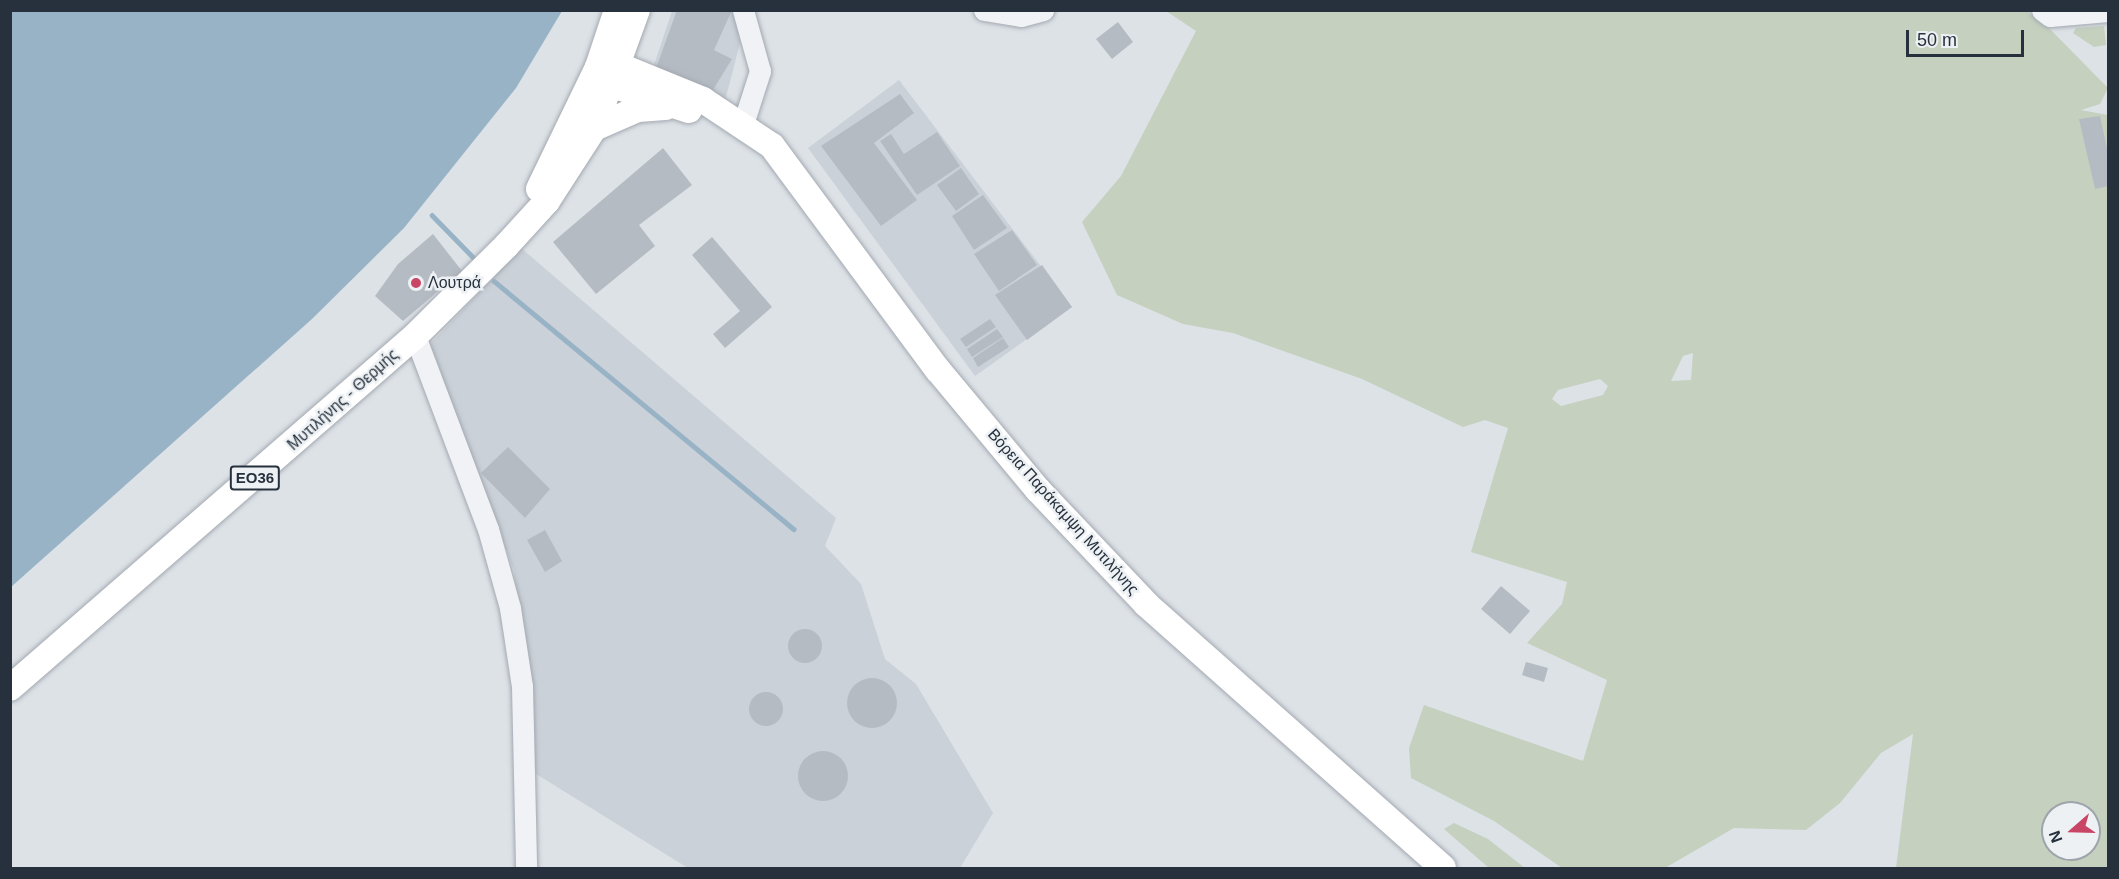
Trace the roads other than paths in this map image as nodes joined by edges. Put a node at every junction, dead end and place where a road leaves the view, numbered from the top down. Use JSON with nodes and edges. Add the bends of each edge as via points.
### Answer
{"nodes":[{"id":1,"x":617,"y":10,"type":"edge"},
{"id":2,"x":637,"y":10,"type":"edge"},
{"id":3,"x":743,"y":10,"type":"edge"},
{"id":4,"x":984,"y":10,"type":"edge"},
{"id":5,"x":1043,"y":10,"type":"edge"},
{"id":6,"x":2042,"y":10,"type":"edge"},
{"id":7,"x":2109,"y":11,"type":"edge"},
{"id":8,"x":610,"y":73,"type":"junction"},
{"id":9,"x":675,"y":107,"type":"junction"},
{"id":10,"x":735,"y":121,"type":"junction"},
{"id":11,"x":594,"y":128,"type":"junction"},
{"id":12,"x":506,"y":246,"type":"junction"},
{"id":13,"x":415,"y":336,"type":"junction"},
{"id":14,"x":10,"y":688,"type":"edge"},
{"id":15,"x":526,"y":868,"type":"edge"},
{"id":16,"x":1443,"y":868,"type":"edge"}],
"edges":[{"from":1,"to":8,"type":"main road","name":"Μυτιλήνης - Θερμής","number":"ΕΟ36"},
{"from":2,"to":8,"type":"main road","number":"ΕΟ36"},
{"from":3,"to":10,"type":"street","via":[[760,71]]},
{"from":4,"to":5,"type":"street","via":[[1021,16]]},
{"from":6,"to":7,"type":"street","via":[[2050,16]]},
{"from":8,"to":9,"type":"main road"},
{"from":8,"to":10,"type":"main road","name":"Βόρεια Παράκαμψη Μυτιλήνης","via":[[703,100]]},
{"from":8,"to":11,"type":"main road","name":"Μυτιλήνης - Θερμής","number":"ΕΟ36"},
{"from":8,"to":12,"type":"main road","name":"Μυτιλήνης - Θερμής","number":"ΕΟ36"},
{"from":9,"to":10,"type":"main road"},
{"from":9,"to":11,"type":"main road","via":[[638,109]]},
{"from":10,"to":16,"type":"main road","name":"Βόρεια Παράκαμψη Μυτιλήνης","via":[[795,170],[938,370],[1054,506],[1146,604]]},
{"from":11,"to":12,"type":"main road","name":"Μυτιλήνης - Θερμής","number":"ΕΟ36","via":[[547,201]]},
{"from":12,"to":13,"type":"main road","name":"Μυτιλήνης - Θερμής","number":"ΕΟ36"},
{"from":13,"to":14,"type":"main road","name":"Μυτιλήνης - Θερμής","number":"ΕΟ36","via":[[62,649]]},
{"from":13,"to":15,"type":"street","via":[[488,529],[510,608],[523,698]]}]}
